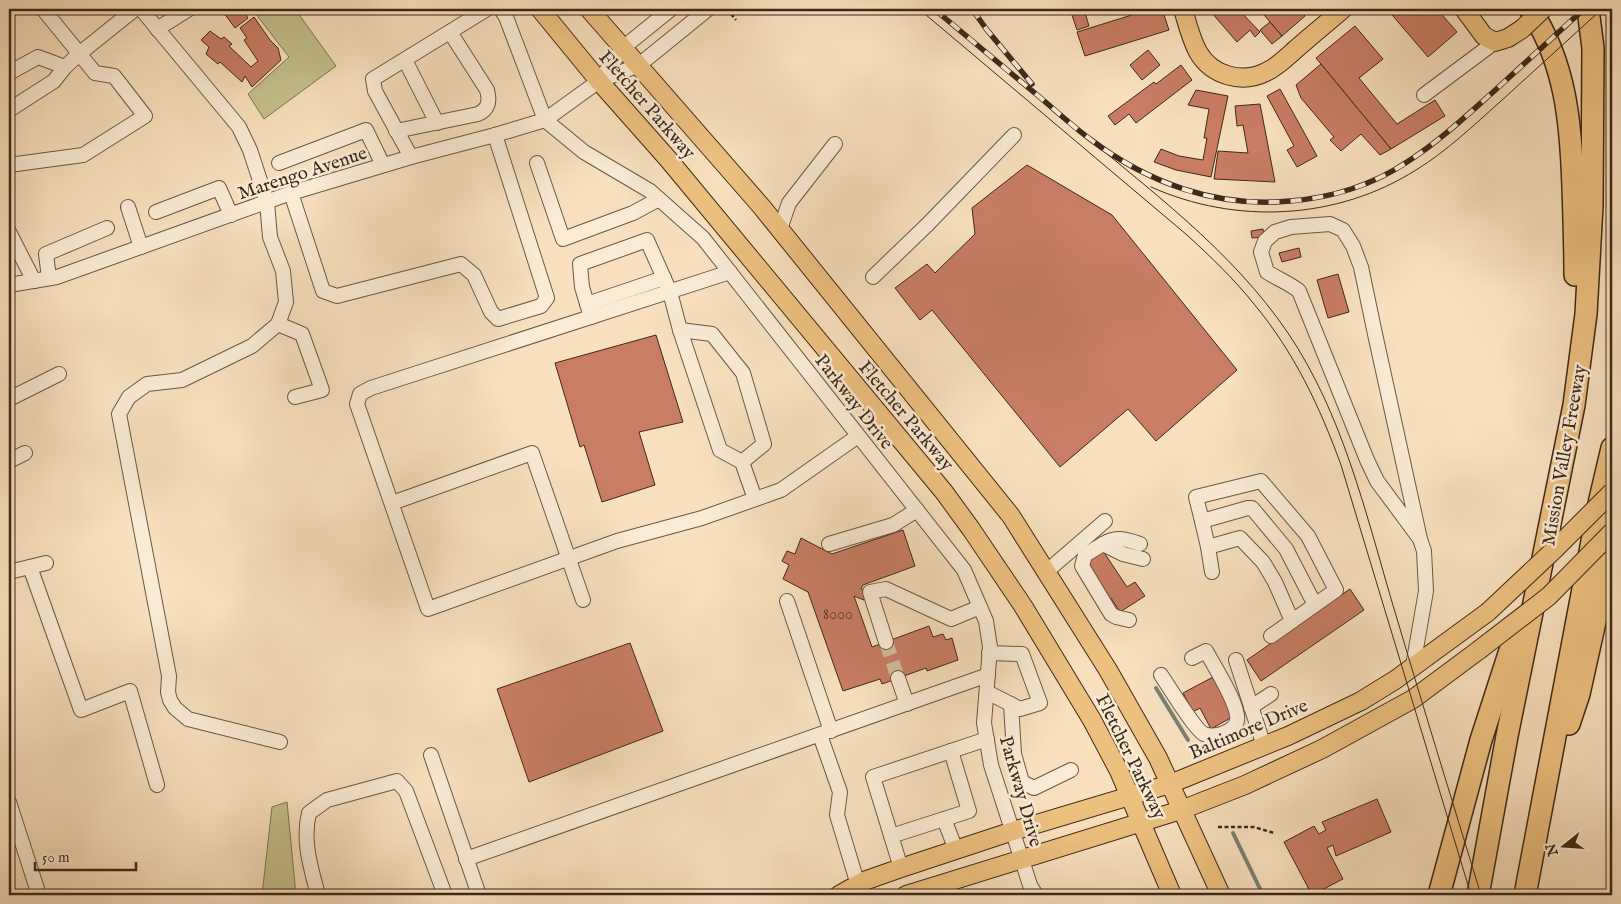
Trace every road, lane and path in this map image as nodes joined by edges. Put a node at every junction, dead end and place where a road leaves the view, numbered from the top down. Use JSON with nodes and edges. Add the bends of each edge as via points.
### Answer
{"nodes":[{"id":1,"x":43,"y":9,"type":"edge"},
{"id":2,"x":136,"y":9,"type":"edge"},
{"id":3,"x":141,"y":9,"type":"edge"},
{"id":4,"x":189,"y":9,"type":"edge"},
{"id":5,"x":487,"y":9,"type":"edge"},
{"id":6,"x":501,"y":9,"type":"edge"},
{"id":7,"x":540,"y":9,"type":"edge"},
{"id":8,"x":589,"y":9,"type":"edge"},
{"id":9,"x":671,"y":9,"type":"edge"},
{"id":10,"x":708,"y":9,"type":"edge"},
{"id":11,"x":727,"y":9,"type":"edge"},
{"id":12,"x":1182,"y":9,"type":"edge"},
{"id":13,"x":1344,"y":9,"type":"edge"},
{"id":14,"x":1464,"y":9,"type":"edge"},
{"id":15,"x":1530,"y":9,"type":"edge"},
{"id":16,"x":1543,"y":9,"type":"edge"},
{"id":17,"x":1588,"y":9,"type":"edge"},
{"id":18,"x":736,"y":20,"type":"dead end"},
{"id":19,"x":157,"y":29,"type":"junction"},
{"id":20,"x":450,"y":32,"type":"junction"},
{"id":21,"x":1495,"y":42,"type":"junction"},
{"id":22,"x":624,"y":47,"type":"junction"},
{"id":23,"x":79,"y":54,"type":"junction"},
{"id":24,"x":405,"y":60,"type":"junction"},
{"id":25,"x":639,"y":65,"type":"junction"},
{"id":26,"x":65,"y":67,"type":"junction"},
{"id":27,"x":9,"y":73,"type":"edge"},
{"id":28,"x":599,"y":81,"type":"junction"},
{"id":29,"x":1424,"y":95,"type":"dead end"},
{"id":30,"x":9,"y":110,"type":"edge"},
{"id":31,"x":545,"y":120,"type":"junction"},
{"id":32,"x":437,"y":123,"type":"junction"},
{"id":33,"x":396,"y":131,"type":"junction"},
{"id":34,"x":495,"y":135,"type":"junction"},
{"id":35,"x":1014,"y":135,"type":"dead end"},
{"id":36,"x":835,"y":144,"type":"dead end"},
{"id":37,"x":410,"y":157,"type":"junction"},
{"id":38,"x":279,"y":163,"type":"dead end"},
{"id":39,"x":537,"y":163,"type":"dead end"},
{"id":40,"x":9,"y":165,"type":"edge"},
{"id":41,"x":383,"y":165,"type":"junction"},
{"id":42,"x":291,"y":193,"type":"junction"},
{"id":43,"x":659,"y":199,"type":"junction"},
{"id":44,"x":268,"y":202,"type":"junction"},
{"id":45,"x":128,"y":207,"type":"dead end"},
{"id":46,"x":156,"y":212,"type":"dead end"},
{"id":47,"x":231,"y":215,"type":"junction"},
{"id":48,"x":107,"y":228,"type":"dead end"},
{"id":49,"x":780,"y":229,"type":"junction"},
{"id":50,"x":9,"y":232,"type":"edge"},
{"id":51,"x":141,"y":247,"type":"junction"},
{"id":52,"x":730,"y":272,"type":"junction"},
{"id":53,"x":873,"y":277,"type":"dead end"},
{"id":54,"x":49,"y":278,"type":"junction"},
{"id":55,"x":664,"y":278,"type":"junction"},
{"id":56,"x":34,"y":281,"type":"junction"},
{"id":57,"x":9,"y":285,"type":"edge"},
{"id":58,"x":670,"y":292,"type":"junction"},
{"id":59,"x":589,"y":311,"type":"junction"},
{"id":60,"x":278,"y":324,"type":"junction"},
{"id":61,"x":680,"y":330,"type":"junction"},
{"id":62,"x":60,"y":374,"type":"dead end"},
{"id":63,"x":296,"y":397,"type":"dead end"},
{"id":64,"x":9,"y":398,"type":"edge"},
{"id":65,"x":1574,"y":405,"type":"junction"},
{"id":66,"x":858,"y":436,"type":"junction"},
{"id":67,"x":1612,"y":448,"type":"edge"},
{"id":68,"x":25,"y":453,"type":"dead end"},
{"id":69,"x":9,"y":461,"type":"edge"},
{"id":70,"x":742,"y":462,"type":"junction"},
{"id":71,"x":1612,"y":492,"type":"edge"},
{"id":72,"x":755,"y":499,"type":"junction"},
{"id":73,"x":392,"y":503,"type":"junction"},
{"id":74,"x":917,"y":510,"type":"junction"},
{"id":75,"x":1105,"y":521,"type":"dead end"},
{"id":76,"x":1202,"y":521,"type":"junction"},
{"id":77,"x":1549,"y":532,"type":"junction"},
{"id":78,"x":1612,"y":532,"type":"edge"},
{"id":79,"x":1420,"y":539,"type":"junction"},
{"id":80,"x":829,"y":544,"type":"dead end"},
{"id":81,"x":1103,"y":544,"type":"junction"},
{"id":82,"x":1140,"y":544,"type":"dead end"},
{"id":83,"x":1612,"y":545,"type":"edge"},
{"id":84,"x":1208,"y":547,"type":"junction"},
{"id":85,"x":569,"y":557,"type":"junction"},
{"id":86,"x":1143,"y":559,"type":"dead end"},
{"id":87,"x":46,"y":563,"type":"dead end"},
{"id":88,"x":30,"y":567,"type":"junction"},
{"id":89,"x":9,"y":572,"type":"edge"},
{"id":90,"x":1046,"y":572,"type":"junction"},
{"id":91,"x":1212,"y":572,"type":"dead end"},
{"id":92,"x":583,"y":600,"type":"dead end"},
{"id":93,"x":787,"y":601,"type":"dead end"},
{"id":94,"x":1315,"y":605,"type":"junction"},
{"id":95,"x":980,"y":607,"type":"junction"},
{"id":96,"x":1129,"y":620,"type":"dead end"},
{"id":97,"x":1292,"y":621,"type":"junction"},
{"id":98,"x":1271,"y":636,"type":"dead end"},
{"id":99,"x":886,"y":642,"type":"tunnel mouth"},
{"id":100,"x":989,"y":653,"type":"junction"},
{"id":101,"x":1192,"y":658,"type":"dead end"},
{"id":102,"x":1236,"y":660,"type":"dead end"},
{"id":103,"x":1413,"y":666,"type":"junction"},
{"id":104,"x":988,"y":675,"type":"junction"},
{"id":105,"x":1161,"y":675,"type":"dead end"},
{"id":106,"x":898,"y":678,"type":"tunnel mouth"},
{"id":107,"x":1428,"y":688,"type":"junction"},
{"id":108,"x":987,"y":692,"type":"junction"},
{"id":109,"x":1271,"y":694,"type":"dead end"},
{"id":110,"x":907,"y":704,"type":"junction"},
{"id":111,"x":1011,"y":704,"type":"junction"},
{"id":112,"x":1251,"y":707,"type":"junction"},
{"id":113,"x":826,"y":733,"type":"junction"},
{"id":114,"x":987,"y":739,"type":"junction"},
{"id":115,"x":280,"y":742,"type":"dead end"},
{"id":116,"x":1264,"y":746,"type":"junction"},
{"id":117,"x":951,"y":751,"type":"junction"},
{"id":118,"x":431,"y":755,"type":"dead end"},
{"id":119,"x":1070,"y":770,"type":"dead end"},
{"id":120,"x":1170,"y":784,"type":"junction"},
{"id":121,"x":157,"y":785,"type":"dead end"},
{"id":122,"x":1130,"y":797,"type":"junction"},
{"id":123,"x":9,"y":802,"type":"edge"},
{"id":124,"x":1542,"y":808,"type":"junction"},
{"id":125,"x":1181,"y":810,"type":"junction"},
{"id":126,"x":944,"y":819,"type":"junction"},
{"id":127,"x":1141,"y":822,"type":"junction"},
{"id":128,"x":1218,"y":827,"type":"dead end"},
{"id":129,"x":1013,"y":831,"type":"junction"},
{"id":130,"x":1274,"y":833,"type":"dead end"},
{"id":131,"x":891,"y":836,"type":"junction"},
{"id":132,"x":956,"y":850,"type":"junction"},
{"id":133,"x":1532,"y":856,"type":"junction"},
{"id":134,"x":466,"y":859,"type":"junction"},
{"id":135,"x":1022,"y":859,"type":"junction"},
{"id":136,"x":901,"y":868,"type":"junction"},
{"id":137,"x":858,"y":885,"type":"junction"},
{"id":138,"x":39,"y":895,"type":"edge"},
{"id":139,"x":318,"y":895,"type":"edge"},
{"id":140,"x":445,"y":895,"type":"edge"},
{"id":141,"x":480,"y":895,"type":"edge"},
{"id":142,"x":839,"y":895,"type":"edge"},
{"id":143,"x":906,"y":895,"type":"edge"},
{"id":144,"x":1036,"y":895,"type":"edge"},
{"id":145,"x":1172,"y":895,"type":"edge"},
{"id":146,"x":1221,"y":895,"type":"edge"},
{"id":147,"x":1439,"y":895,"type":"edge"},
{"id":148,"x":1478,"y":895,"type":"edge"},
{"id":149,"x":1525,"y":895,"type":"edge"},
{"id":150,"x":1529,"y":895,"type":"edge"}],
"edges":[{"from":1,"to":23,"type":"street"},
{"from":2,"to":23,"type":"street"},
{"from":3,"to":19,"type":"street"},
{"from":4,"to":19,"type":"street"},
{"from":5,"to":20,"type":"street"},
{"from":6,"to":31,"type":"street","name":"Parkway Drive"},
{"from":7,"to":28,"type":"main road","name":"Fletcher Parkway"},
{"from":8,"to":22,"type":"main road","name":"Fletcher Parkway"},
{"from":9,"to":22,"type":"street","name":"Marengo Avenue"},
{"from":10,"to":25,"type":"street","name":"Marengo Avenue"},
{"from":11,"to":18,"type":"path"},
{"from":12,"to":13,"type":"main road","via":[[1192,40],[1207,64],[1227,76],[1240,78],[1266,72],[1280,63]]},
{"from":14,"to":21,"type":"main road","via":[[1484,36]]},
{"from":15,"to":65,"type":"highway","via":[[1542,26],[1557,63],[1569,122],[1575,248]]},
{"from":16,"to":21,"type":"main road","bridge":true,"via":[[1522,29]]},
{"from":17,"to":65,"type":"highway","name":"Mission Valley Freeway","via":[[1593,48],[1592,206],[1586,314]]},
{"from":19,"to":44,"type":"street","via":[[239,127]]},
{"from":20,"to":24,"type":"street"},
{"from":20,"to":32,"type":"street","via":[[488,90],[488,106],[478,114]]},
{"from":21,"to":29,"type":"street"},
{"from":22,"to":25,"type":"main road","name":"Fletcher Parkway"},
{"from":22,"to":28,"type":"street","name":"Marengo Avenue"},
{"from":23,"to":26,"type":"street"},
{"from":23,"to":40,"type":"street","via":[[95,73],[114,76],[144,116],[83,156]]},
{"from":24,"to":32,"type":"street"},
{"from":24,"to":33,"type":"street","via":[[373,79],[375,91]]},
{"from":25,"to":28,"type":"street","name":"Marengo Avenue"},
{"from":25,"to":49,"type":"main road","name":"Fletcher Parkway"},
{"from":26,"to":27,"type":"street","via":[[38,57]]},
{"from":26,"to":30,"type":"street","via":[[54,81]]},
{"from":28,"to":31,"type":"street","name":"Marengo Avenue"},
{"from":28,"to":122,"type":"main road","name":"Fletcher Parkway","via":[[668,159],[960,514],[1023,606],[1072,686]]},
{"from":31,"to":34,"type":"street","name":"Marengo Avenue"},
{"from":31,"to":43,"type":"street","name":"Parkway Drive","via":[[584,152]]},
{"from":32,"to":33,"type":"street"},
{"from":33,"to":37,"type":"street"},
{"from":34,"to":37,"type":"street","name":"Marengo Avenue"},
{"from":34,"to":42,"type":"street","via":[[547,298],[541,306],[498,319],[491,312],[474,275],[461,264],[338,296],[323,291]]},
{"from":35,"to":53,"type":"street"},
{"from":36,"to":49,"type":"street","via":[[789,203]]},
{"from":37,"to":41,"type":"street","name":"Marengo Avenue"},
{"from":38,"to":41,"type":"street","via":[[366,130]]},
{"from":39,"to":43,"type":"street","via":[[563,239],[634,213]]},
{"from":41,"to":42,"type":"street","name":"Marengo Avenue"},
{"from":42,"to":44,"type":"street","name":"Marengo Avenue"},
{"from":43,"to":52,"type":"street","name":"Parkway Drive","via":[[703,238]]},
{"from":44,"to":47,"type":"street","name":"Marengo Avenue"},
{"from":44,"to":60,"type":"street","via":[[270,237],[283,271],[286,302]]},
{"from":45,"to":51,"type":"street"},
{"from":46,"to":47,"type":"street","via":[[218,188]]},
{"from":47,"to":51,"type":"street","name":"Marengo Avenue"},
{"from":48,"to":54,"type":"street","via":[[46,254]]},
{"from":49,"to":90,"type":"main road","name":"Fletcher Parkway","via":[[1011,516]]},
{"from":50,"to":56,"type":"street"},
{"from":51,"to":54,"type":"street","name":"Marengo Avenue"},
{"from":52,"to":58,"type":"street"},
{"from":52,"to":66,"type":"street","name":"Parkway Drive"},
{"from":54,"to":56,"type":"street","name":"Marengo Avenue"},
{"from":55,"to":58,"type":"street"},
{"from":55,"to":59,"type":"street"},
{"from":55,"to":59,"type":"street","via":[[647,240],[580,264]]},
{"from":56,"to":57,"type":"street","name":"Marengo Avenue"},
{"from":58,"to":59,"type":"street"},
{"from":58,"to":61,"type":"street"},
{"from":59,"to":73,"type":"street","via":[[360,394],[357,404]]},
{"from":60,"to":63,"type":"street","via":[[302,334],[322,390]]},
{"from":60,"to":115,"type":"street","via":[[252,346],[182,380],[148,384],[129,397],[118,414],[169,676],[170,700],[188,719]]},
{"from":61,"to":70,"type":"street","via":[[720,450]]},
{"from":61,"to":70,"type":"street","via":[[712,334],[743,373],[764,444]]},
{"from":62,"to":64,"type":"street"},
{"from":65,"to":77,"type":"highway","name":"Mission Valley Freeway"},
{"from":66,"to":72,"type":"street","via":[[781,490]]},
{"from":66,"to":74,"type":"street","name":"Parkway Drive"},
{"from":67,"to":124,"type":"highway"},
{"from":68,"to":69,"type":"street"},
{"from":70,"to":72,"type":"street"},
{"from":71,"to":103,"type":"main road","name":"Baltimore Drive","bridge":true,"via":[[1488,612]]},
{"from":72,"to":85,"type":"street"},
{"from":73,"to":85,"type":"street","via":[[532,453]]},
{"from":73,"to":85,"type":"street","via":[[428,609]]},
{"from":74,"to":80,"type":"street","via":[[893,525]]},
{"from":74,"to":95,"type":"street","name":"Parkway Drive","via":[[964,570]]},
{"from":75,"to":90,"type":"street"},
{"from":76,"to":84,"type":"street"},
{"from":76,"to":94,"type":"street","via":[[1252,508],[1286,549]]},
{"from":76,"to":94,"type":"street","via":[[1196,496],[1261,481],[1308,536],[1336,590]]},
{"from":77,"to":147,"type":"highway","via":[[1481,740]]},
{"from":77,"to":148,"type":"highway","name":"Mission Valley Freeway"},
{"from":78,"to":107,"type":"main road","bridge":true,"via":[[1549,596]]},
{"from":79,"to":79,"type":"street","via":[[1378,481],[1367,460],[1299,291],[1267,272],[1261,252],[1265,241],[1275,232],[1291,227],[1330,224],[1343,230],[1353,246],[1362,267]]},
{"from":79,"to":103,"type":"street","via":[[1424,551],[1426,591]]},
{"from":81,"to":82,"type":"street","via":[[1113,539]]},
{"from":81,"to":86,"type":"street"},
{"from":81,"to":96,"type":"street","via":[[1085,555],[1082,566],[1111,614]]},
{"from":83,"to":124,"type":"highway","via":[[1579,694]]},
{"from":84,"to":91,"type":"street"},
{"from":84,"to":97,"type":"street","via":[[1240,538],[1263,562]]},
{"from":85,"to":92,"type":"street"},
{"from":87,"to":88,"type":"street"},
{"from":88,"to":89,"type":"street"},
{"from":88,"to":121,"type":"street","via":[[80,710],[130,691]]},
{"from":90,"to":120,"type":"main road","name":"Fletcher Parkway","via":[[1108,670]]},
{"from":93,"to":113,"type":"street"},
{"from":94,"to":97,"type":"street"},
{"from":95,"to":99,"type":"street","via":[[951,619],[886,589],[870,592]]},
{"from":95,"to":100,"type":"street","name":"Parkway Drive","via":[[986,621]]},
{"from":97,"to":98,"type":"street"},
{"from":100,"to":104,"type":"street","name":"Parkway Drive"},
{"from":100,"to":111,"type":"street","via":[[1022,654],[1040,703],[1020,709]]},
{"from":101,"to":105,"type":"street","via":[[1206,651],[1230,694],[1237,722],[1223,734],[1204,734],[1196,727]]},
{"from":102,"to":112,"type":"street"},
{"from":103,"to":107,"type":"main road"},
{"from":103,"to":116,"type":"main road","name":"Baltimore Drive","via":[[1361,701]]},
{"from":104,"to":108,"type":"street","name":"Parkway Drive"},
{"from":104,"to":110,"type":"street"},
{"from":106,"to":110,"type":"street"},
{"from":107,"to":125,"type":"main road","via":[[1322,749]]},
{"from":108,"to":111,"type":"street"},
{"from":108,"to":114,"type":"street","name":"Parkway Drive","via":[[984,723]]},
{"from":109,"to":112,"type":"street"},
{"from":110,"to":113,"type":"street"},
{"from":111,"to":119,"type":"street","via":[[1014,754],[1022,782],[1034,788]]},
{"from":112,"to":116,"type":"street"},
{"from":113,"to":134,"type":"street"},
{"from":113,"to":137,"type":"street","via":[[840,792],[837,815]]},
{"from":114,"to":117,"type":"street"},
{"from":114,"to":129,"type":"street","name":"Parkway Drive","via":[[991,765]]},
{"from":116,"to":120,"type":"main road","name":"Baltimore Drive"},
{"from":117,"to":126,"type":"street","via":[[969,811]]},
{"from":117,"to":131,"type":"street","via":[[872,777]]},
{"from":118,"to":134,"type":"street"},
{"from":120,"to":122,"type":"main road","name":"Baltimore Drive"},
{"from":120,"to":125,"type":"main road","name":"Fletcher Parkway"},
{"from":122,"to":127,"type":"main road","name":"Fletcher Parkway"},
{"from":122,"to":129,"type":"main road","name":"Baltimore Drive"},
{"from":123,"to":138,"type":"street"},
{"from":124,"to":133,"type":"highway"},
{"from":125,"to":127,"type":"main road"},
{"from":125,"to":146,"type":"main road","name":"Fletcher Parkway"},
{"from":126,"to":131,"type":"street"},
{"from":126,"to":132,"type":"street"},
{"from":127,"to":135,"type":"main road"},
{"from":127,"to":145,"type":"main road","name":"Fletcher Parkway"},
{"from":128,"to":130,"type":"path","via":[[1254,827]]},
{"from":129,"to":132,"type":"main road","name":"Baltimore Drive"},
{"from":129,"to":135,"type":"street","name":"Parkway Drive"},
{"from":131,"to":136,"type":"street"},
{"from":132,"to":136,"type":"main road","name":"Baltimore Drive"},
{"from":133,"to":149,"type":"highway"},
{"from":133,"to":150,"type":"highway"},
{"from":134,"to":141,"type":"street"},
{"from":135,"to":143,"type":"main road"},
{"from":135,"to":144,"type":"street","name":"Parkway Drive"},
{"from":136,"to":137,"type":"main road","name":"Baltimore Drive"},
{"from":137,"to":142,"type":"main road","name":"Baltimore Drive"},
{"from":139,"to":140,"type":"street","via":[[306,828],[309,813],[327,800],[397,782],[406,791]]}]}
